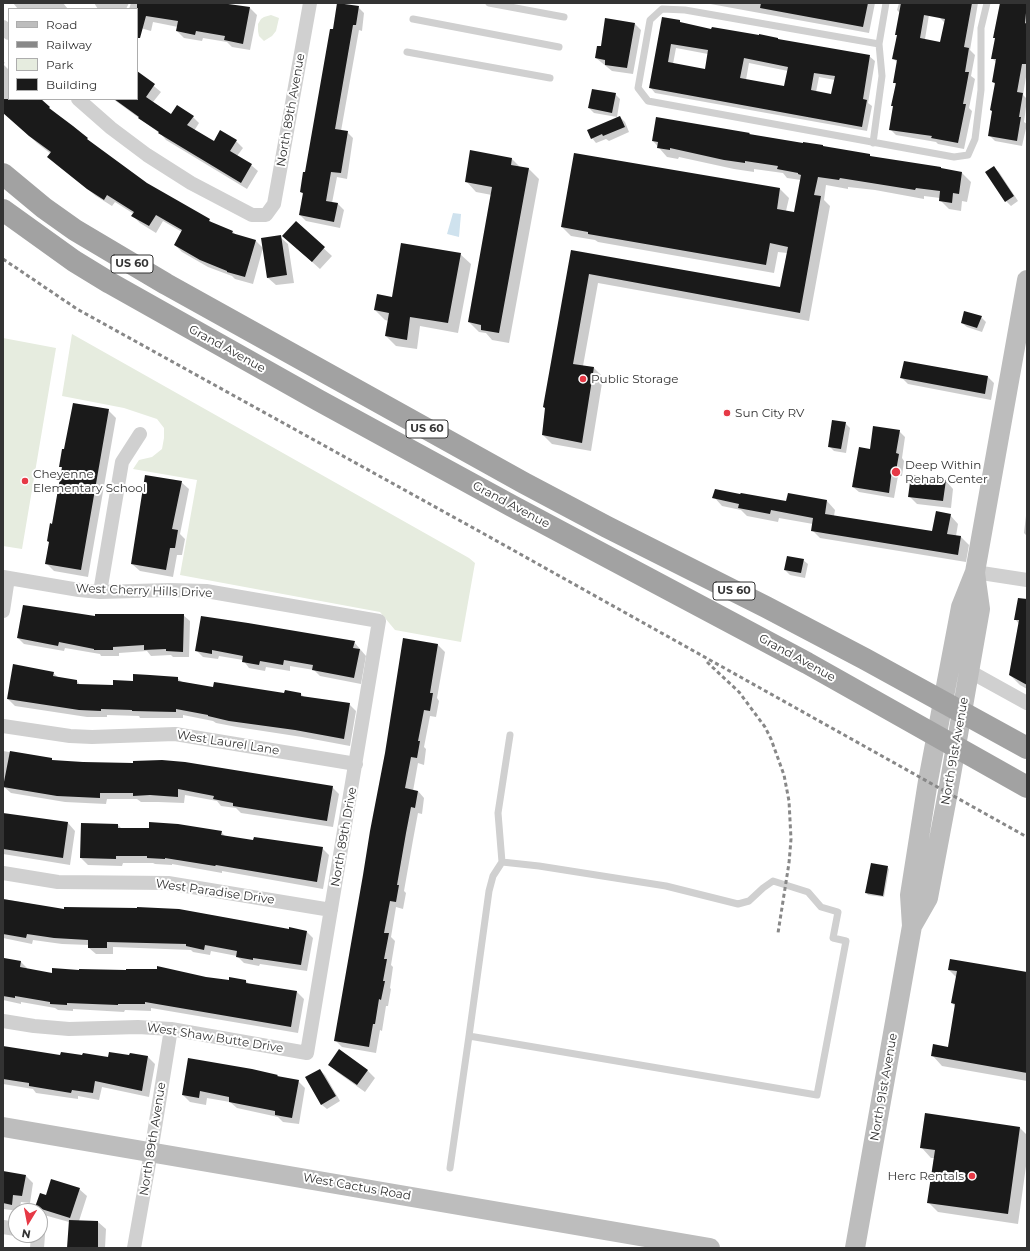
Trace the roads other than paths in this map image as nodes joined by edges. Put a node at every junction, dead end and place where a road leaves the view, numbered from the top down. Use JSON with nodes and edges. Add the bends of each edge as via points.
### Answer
{"nodes":[{"id":1,"x":310,"y":3,"type":"edge"},
{"id":2,"x":489,"y":3,"type":"edge"},
{"id":3,"x":886,"y":3,"type":"edge"},
{"id":4,"x":987,"y":3,"type":"edge"},
{"id":5,"x":564,"y":17,"type":"dead end"},
{"id":6,"x":413,"y":19,"type":"dead end"},
{"id":7,"x":879,"y":44,"type":"junction"},
{"id":8,"x":559,"y":46,"type":"dead end"},
{"id":9,"x":407,"y":52,"type":"dead end"},
{"id":10,"x":550,"y":78,"type":"dead end"},
{"id":11,"x":79,"y":100,"type":"edge"},
{"id":12,"x":873,"y":143,"type":"junction"},
{"id":13,"x":3,"y":174,"type":"edge"},
{"id":14,"x":3,"y":210,"type":"edge"},
{"id":15,"x":1027,"y":280,"type":"edge"},
{"id":16,"x":1024,"y":313,"type":"edge"},
{"id":17,"x":331,"y":375,"type":"junction"},
{"id":18,"x":318,"y":400,"type":"junction"},
{"id":19,"x":140,"y":434,"type":"dead end"},
{"id":20,"x":524,"y":483,"type":"junction"},
{"id":21,"x":512,"y":506,"type":"junction"},
{"id":22,"x":975,"y":572,"type":"junction"},
{"id":23,"x":6,"y":578,"type":"edge"},
{"id":24,"x":1027,"y":580,"type":"edge"},
{"id":25,"x":100,"y":592,"type":"junction"},
{"id":26,"x":3,"y":611,"type":"edge"},
{"id":27,"x":379,"y":622,"type":"joint"},
{"id":28,"x":969,"y":671,"type":"junction"},
{"id":29,"x":943,"y":702,"type":"junction"},
{"id":30,"x":1027,"y":703,"type":"edge"},
{"id":31,"x":962,"y":713,"type":"junction"},
{"id":32,"x":3,"y":726,"type":"edge"},
{"id":33,"x":510,"y":735,"type":"dead end"},
{"id":34,"x":936,"y":737,"type":"junction"},
{"id":35,"x":956,"y":748,"type":"junction"},
{"id":36,"x":1027,"y":748,"type":"edge"},
{"id":37,"x":356,"y":764,"type":"junction"},
{"id":38,"x":1027,"y":788,"type":"edge"},
{"id":39,"x":502,"y":862,"type":"junction"},
{"id":40,"x":3,"y":873,"type":"edge"},
{"id":41,"x":331,"y":910,"type":"junction"},
{"id":42,"x":912,"y":926,"type":"junction"},
{"id":43,"x":3,"y":1022,"type":"edge"},
{"id":44,"x":171,"y":1029,"type":"junction"},
{"id":45,"x":469,"y":1036,"type":"junction"},
{"id":46,"x":307,"y":1053,"type":"joint"},
{"id":47,"x":3,"y":1127,"type":"edge"},
{"id":48,"x":151,"y":1152,"type":"junction"},
{"id":49,"x":450,"y":1168,"type":"dead end"},
{"id":50,"x":134,"y":1248,"type":"edge"},
{"id":51,"x":710,"y":1248,"type":"edge"},
{"id":52,"x":854,"y":1248,"type":"edge"}],
"edges":[{"from":1,"to":11,"type":"street","name":"North 89th Avenue","via":[[274,204],[266,215],[252,215],[191,183],[147,155]]},
{"from":2,"to":5,"type":"lane"},
{"from":3,"to":7,"type":"lane"},
{"from":4,"to":12,"type":"lane","via":[[981,28],[981,90],[975,139],[968,155],[954,157]]},
{"from":6,"to":8,"type":"lane"},
{"from":7,"to":12,"type":"lane","via":[[882,76]]},
{"from":7,"to":12,"type":"lane","via":[[685,10],[662,9],[650,20],[638,88],[648,101]]},
{"from":9,"to":10,"type":"lane"},
{"from":13,"to":17,"type":"highway","number":"US 60","via":[[75,230],[166,284]]},
{"from":14,"to":18,"type":"highway","name":"Grand Avenue","number":"US 60","via":[[74,261],[110,283]]},
{"from":15,"to":16,"type":"main road","name":"North 91st Avenue"},
{"from":16,"to":22,"type":"main road","name":"North 91st Avenue"},
{"from":17,"to":18,"type":"highway"},
{"from":17,"to":20,"type":"highway","number":"US 60"},
{"from":18,"to":21,"type":"highway","name":"Grand Avenue","number":"US 60"},
{"from":19,"to":25,"type":"street","via":[[122,462]]},
{"from":20,"to":21,"type":"highway"},
{"from":20,"to":29,"type":"highway","number":"US 60","via":[[830,640]]},
{"from":21,"to":34,"type":"highway","name":"Grand Avenue","number":"US 60","via":[[800,660]]},
{"from":22,"to":24,"type":"street"},
{"from":22,"to":28,"type":"main road","name":"North 91st Avenue","via":[[980,609]]},
{"from":22,"to":29,"type":"main road","name":"North 91st Avenue","via":[[961,607]]},
{"from":23,"to":25,"type":"street","name":"West Cherry Hills Drive"},
{"from":23,"to":26,"type":"street"},
{"from":25,"to":27,"type":"street","name":"West Cherry Hills Drive","via":[[206,592]]},
{"from":27,"to":37,"type":"street","name":"North 89th Drive"},
{"from":28,"to":30,"type":"street"},
{"from":28,"to":31,"type":"main road","name":"North 91st Avenue"},
{"from":29,"to":31,"type":"highway","number":"US 60"},
{"from":29,"to":34,"type":"main road","name":"North 91st Avenue"},
{"from":31,"to":35,"type":"main road","name":"North 91st Avenue"},
{"from":31,"to":36,"type":"highway","number":"US 60"},
{"from":32,"to":37,"type":"street","name":"West Laurel Lane","via":[[70,736],[175,734]]},
{"from":33,"to":39,"type":"lane","via":[[498,813]]},
{"from":34,"to":35,"type":"highway","name":"Grand Avenue","number":"US 60"},
{"from":34,"to":42,"type":"main road","name":"North 91st Avenue","via":[[910,895]]},
{"from":35,"to":38,"type":"highway","name":"Grand Avenue","number":"US 60"},
{"from":35,"to":42,"type":"main road","name":"North 91st Avenue","via":[[928,898]]},
{"from":37,"to":41,"type":"street","name":"North 89th Drive"},
{"from":39,"to":45,"type":"lane","via":[[493,876],[489,891]]},
{"from":39,"to":45,"type":"lane","via":[[666,886],[738,904],[749,901],[773,881],[808,892],[821,907],[838,912],[833,938],[846,941],[817,1095]]},
{"from":40,"to":41,"type":"street","name":"West Paradise Drive","via":[[58,882],[168,883]]},
{"from":41,"to":46,"type":"street","name":"North 89th Drive"},
{"from":42,"to":52,"type":"main road","name":"North 91st Avenue"},
{"from":43,"to":44,"type":"street","name":"West Shaw Butte Drive","via":[[64,1028]]},
{"from":44,"to":46,"type":"street","name":"West Shaw Butte Drive"},
{"from":44,"to":48,"type":"street","name":"North 89th Avenue"},
{"from":45,"to":49,"type":"lane"},
{"from":47,"to":48,"type":"main road","name":"West Cactus Road"},
{"from":48,"to":50,"type":"street","name":"North 89th Avenue"},
{"from":48,"to":51,"type":"main road","name":"West Cactus Road"}]}
